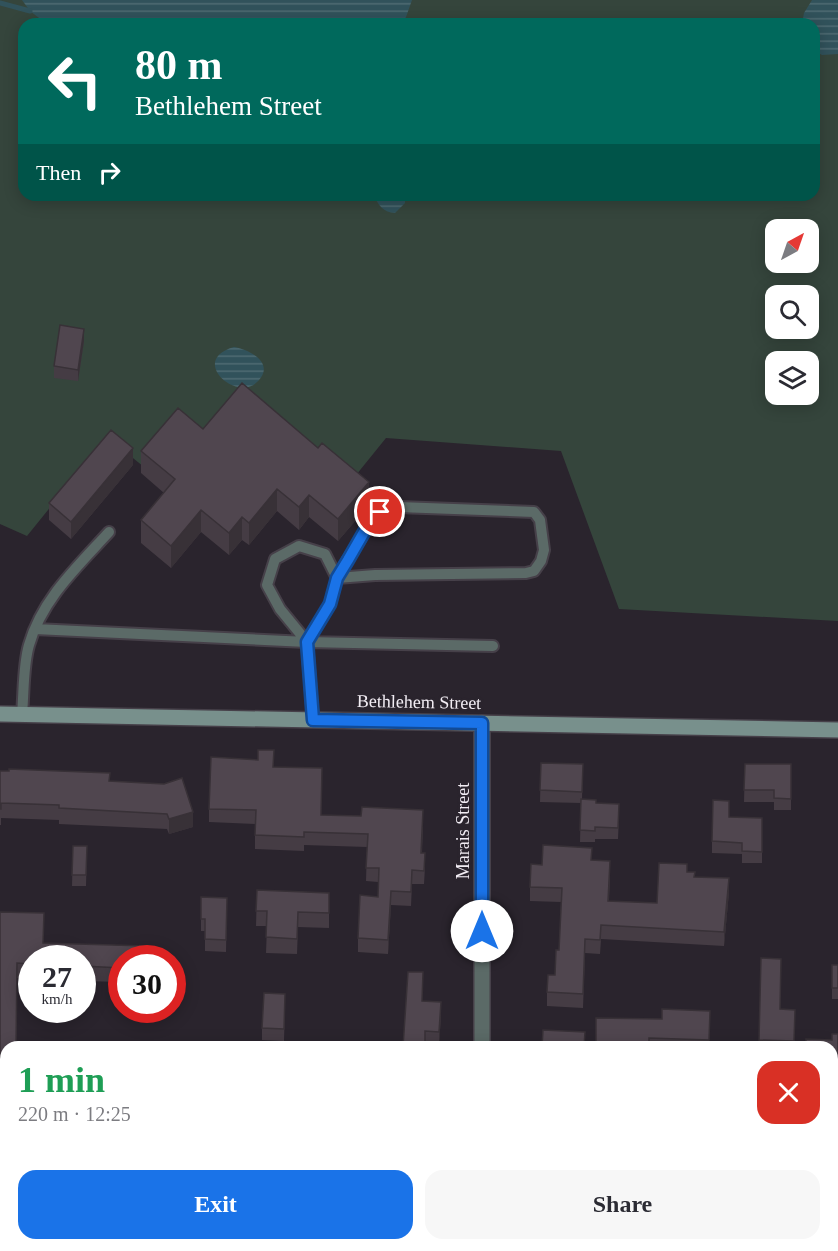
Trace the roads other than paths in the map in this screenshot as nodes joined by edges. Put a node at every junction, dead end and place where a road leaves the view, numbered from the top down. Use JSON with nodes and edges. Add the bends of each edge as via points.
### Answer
{"nodes":[{"id":1,"x":109,"y":532,"type":"dead end"},
{"id":2,"x":337,"y":578,"type":"junction"},
{"id":3,"x":35,"y":629,"type":"junction"},
{"id":4,"x":307,"y":642,"type":"junction"},
{"id":5,"x":493,"y":646,"type":"dead end"},
{"id":6,"x":0,"y":714,"type":"edge"},
{"id":7,"x":22,"y":714,"type":"junction"},
{"id":8,"x":313,"y":720,"type":"junction"},
{"id":9,"x":482,"y":723,"type":"junction"},
{"id":10,"x":838,"y":730,"type":"edge"},
{"id":11,"x":482,"y":1041,"type":"edge"}],
"edges":[{"from":1,"to":3,"type":"lane","via":[[58,588]]},
{"from":2,"to":2,"type":"lane","via":[[531,572],[543,556],[540,520],[534,512],[523,510],[398,507],[380,512],[371,520]]},
{"from":2,"to":4,"type":"lane","via":[[330,604]]},
{"from":2,"to":4,"type":"lane","via":[[325,554],[299,546],[275,559],[267,585],[280,609]]},
{"from":3,"to":4,"type":"lane"},
{"from":3,"to":7,"type":"lane","via":[[28,646]]},
{"from":4,"to":5,"type":"lane"},
{"from":4,"to":8,"type":"lane"},
{"from":6,"to":7,"type":"main road","name":"Bethlehem Street"},
{"from":7,"to":8,"type":"main road","name":"Bethlehem Street"},
{"from":8,"to":9,"type":"main road","name":"Bethlehem Street"},
{"from":9,"to":10,"type":"main road","name":"Bethlehem Street"},
{"from":9,"to":11,"type":"street","name":"Marais Street"}]}
